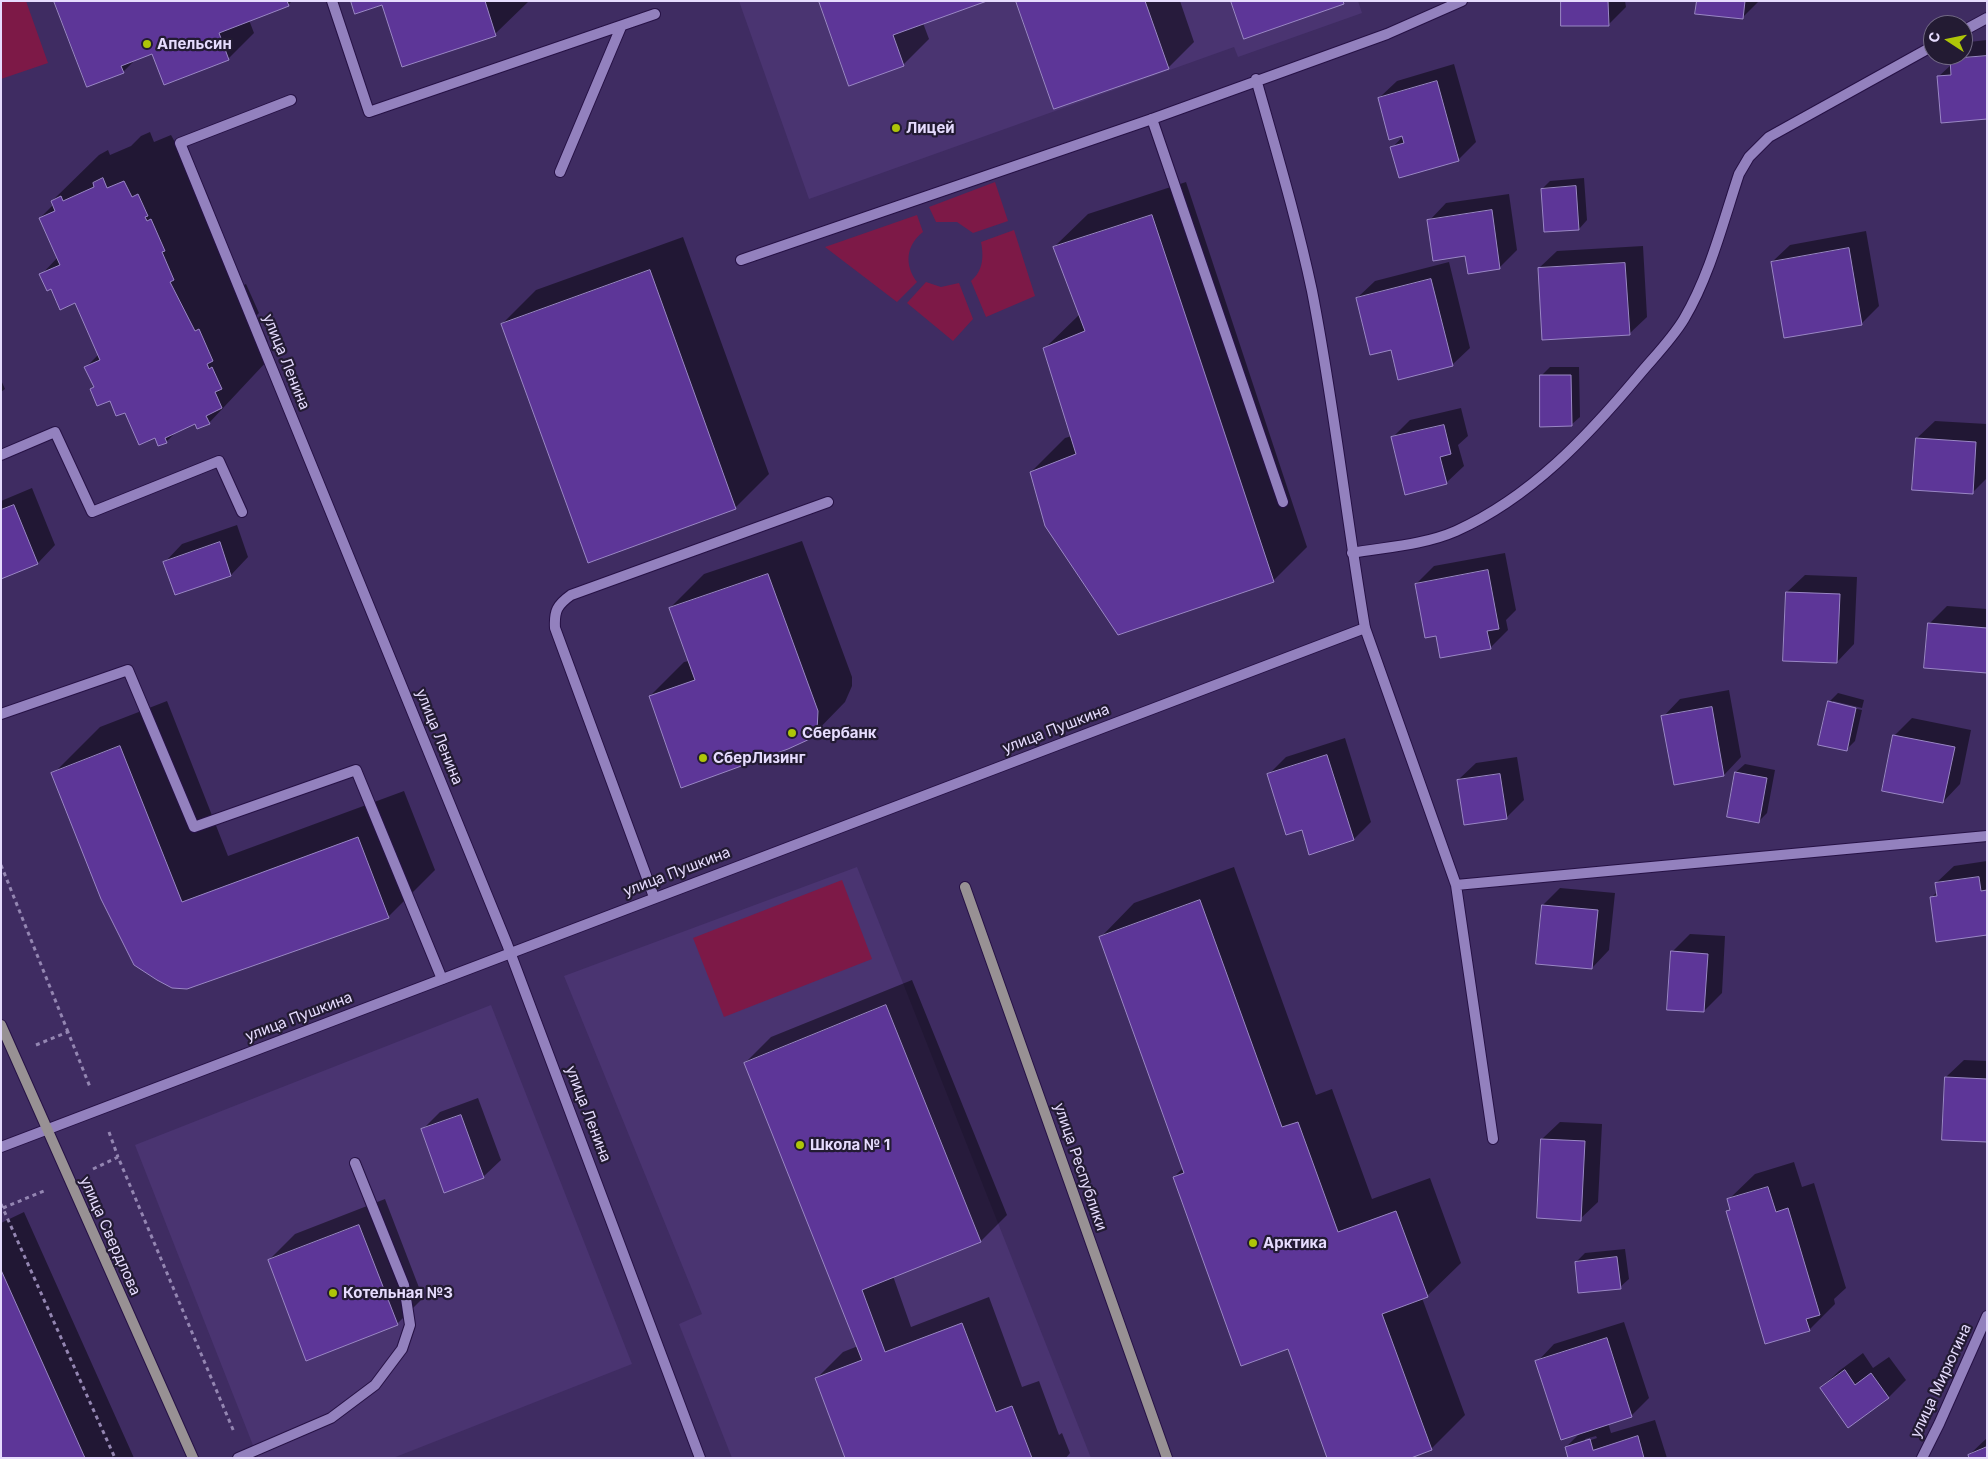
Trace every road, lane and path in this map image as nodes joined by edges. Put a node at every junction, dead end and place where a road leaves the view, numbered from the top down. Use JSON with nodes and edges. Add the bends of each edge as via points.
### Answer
{"nodes":[{"id":1,"x":332,"y":1,"type":"edge"},
{"id":2,"x":1462,"y":1,"type":"edge"},
{"id":3,"x":655,"y":14,"type":"dead end"},
{"id":4,"x":1987,"y":18,"type":"edge"},
{"id":5,"x":621,"y":26,"type":"junction"},
{"id":6,"x":1973,"y":26,"type":"edge"},
{"id":7,"x":1923,"y":52,"type":"edge"},
{"id":8,"x":1256,"y":79,"type":"junction"},
{"id":9,"x":291,"y":100,"type":"dead end"},
{"id":10,"x":1152,"y":119,"type":"junction"},
{"id":11,"x":560,"y":172,"type":"dead end"},
{"id":12,"x":741,"y":260,"type":"dead end"},
{"id":13,"x":1,"y":454,"type":"edge"},
{"id":14,"x":828,"y":502,"type":"dead end"},
{"id":15,"x":1283,"y":502,"type":"dead end"},
{"id":16,"x":242,"y":512,"type":"dead end"},
{"id":17,"x":1352,"y":553,"type":"junction"},
{"id":18,"x":1365,"y":628,"type":"junction"},
{"id":19,"x":1,"y":714,"type":"edge"},
{"id":20,"x":1987,"y":836,"type":"edge"},
{"id":21,"x":1,"y":865,"type":"edge"},
{"id":22,"x":1456,"y":885,"type":"junction"},
{"id":23,"x":965,"y":887,"type":"dead end"},
{"id":24,"x":654,"y":897,"type":"junction"},
{"id":25,"x":510,"y":952,"type":"junction"},
{"id":26,"x":442,"y":979,"type":"junction"},
{"id":27,"x":1,"y":1025,"type":"edge"},
{"id":28,"x":68,"y":1032,"type":"junction"},
{"id":29,"x":14,"y":1054,"type":"junction"},
{"id":30,"x":100,"y":1109,"type":"junction"},
{"id":31,"x":47,"y":1129,"type":"junction"},
{"id":32,"x":1493,"y":1139,"type":"dead end"},
{"id":33,"x":1,"y":1147,"type":"edge"},
{"id":34,"x":118,"y":1157,"type":"junction"},
{"id":35,"x":355,"y":1164,"type":"dead end"},
{"id":36,"x":69,"y":1180,"type":"junction"},
{"id":37,"x":1,"y":1204,"type":"edge"},
{"id":38,"x":3,"y":1208,"type":"junction"},
{"id":39,"x":1987,"y":1316,"type":"edge"},
{"id":40,"x":241,"y":1457,"type":"edge"},
{"id":41,"x":115,"y":1458,"type":"edge"},
{"id":42,"x":193,"y":1458,"type":"edge"},
{"id":43,"x":700,"y":1458,"type":"edge"},
{"id":44,"x":1167,"y":1458,"type":"edge"},
{"id":45,"x":1922,"y":1458,"type":"edge"}],
"edges":[{"from":1,"to":5,"type":"street","via":[[369,112]]},
{"from":2,"to":8,"type":"street","via":[[1387,34]]},
{"from":3,"to":5,"type":"street"},
{"from":4,"to":6,"type":"street"},
{"from":5,"to":11,"type":"street"},
{"from":7,"to":17,"type":"street","via":[[1769,137],[1749,157],[1700,288],[1683,320],[1609,411],[1570,453],[1485,516],[1454,531],[1421,542]]},
{"from":8,"to":10,"type":"street"},
{"from":8,"to":17,"type":"street","via":[[1312,291]]},
{"from":9,"to":25,"type":"street","name":"улица Ленина","via":[[180,143]]},
{"from":10,"to":12,"type":"street"},
{"from":10,"to":15,"type":"street"},
{"from":13,"to":16,"type":"street","via":[[56,432],[92,512],[219,460]]},
{"from":14,"to":24,"type":"street","via":[[571,595],[559,604],[554,614],[555,628]]},
{"from":17,"to":18,"type":"street"},
{"from":18,"to":22,"type":"street"},
{"from":18,"to":24,"type":"street","name":"улица Пушкина"},
{"from":19,"to":26,"type":"street","via":[[128,670],[194,827],[356,770]]},
{"from":20,"to":22,"type":"street"},
{"from":21,"to":28,"type":"path"},
{"from":22,"to":32,"type":"street"},
{"from":23,"to":44,"type":"street","name":"улица Республики"},
{"from":24,"to":25,"type":"street","name":"улица Пушкина"},
{"from":25,"to":26,"type":"street","name":"улица Пушкина"},
{"from":25,"to":43,"type":"street","name":"улица Ленина"},
{"from":26,"to":30,"type":"street","name":"улица Пушкина"},
{"from":27,"to":29,"type":"street","name":"улица Свердлова"},
{"from":28,"to":29,"type":"path"},
{"from":28,"to":30,"type":"path"},
{"from":29,"to":31,"type":"street","name":"улица Свердлова"},
{"from":30,"to":31,"type":"street","name":"улица Пушкина"},
{"from":30,"to":34,"type":"path"},
{"from":31,"to":33,"type":"street","name":"улица Пушкина"},
{"from":31,"to":36,"type":"street","name":"улица Свердлова"},
{"from":34,"to":36,"type":"path"},
{"from":34,"to":40,"type":"path"},
{"from":35,"to":40,"type":"street","via":[[404,1285],[410,1325],[402,1349],[375,1385],[331,1418]]},
{"from":36,"to":38,"type":"path"},
{"from":36,"to":42,"type":"street","name":"улица Свердлова"},
{"from":37,"to":38,"type":"path"},
{"from":38,"to":41,"type":"path"},
{"from":39,"to":45,"type":"street","name":"улица Мирюгина"}]}
